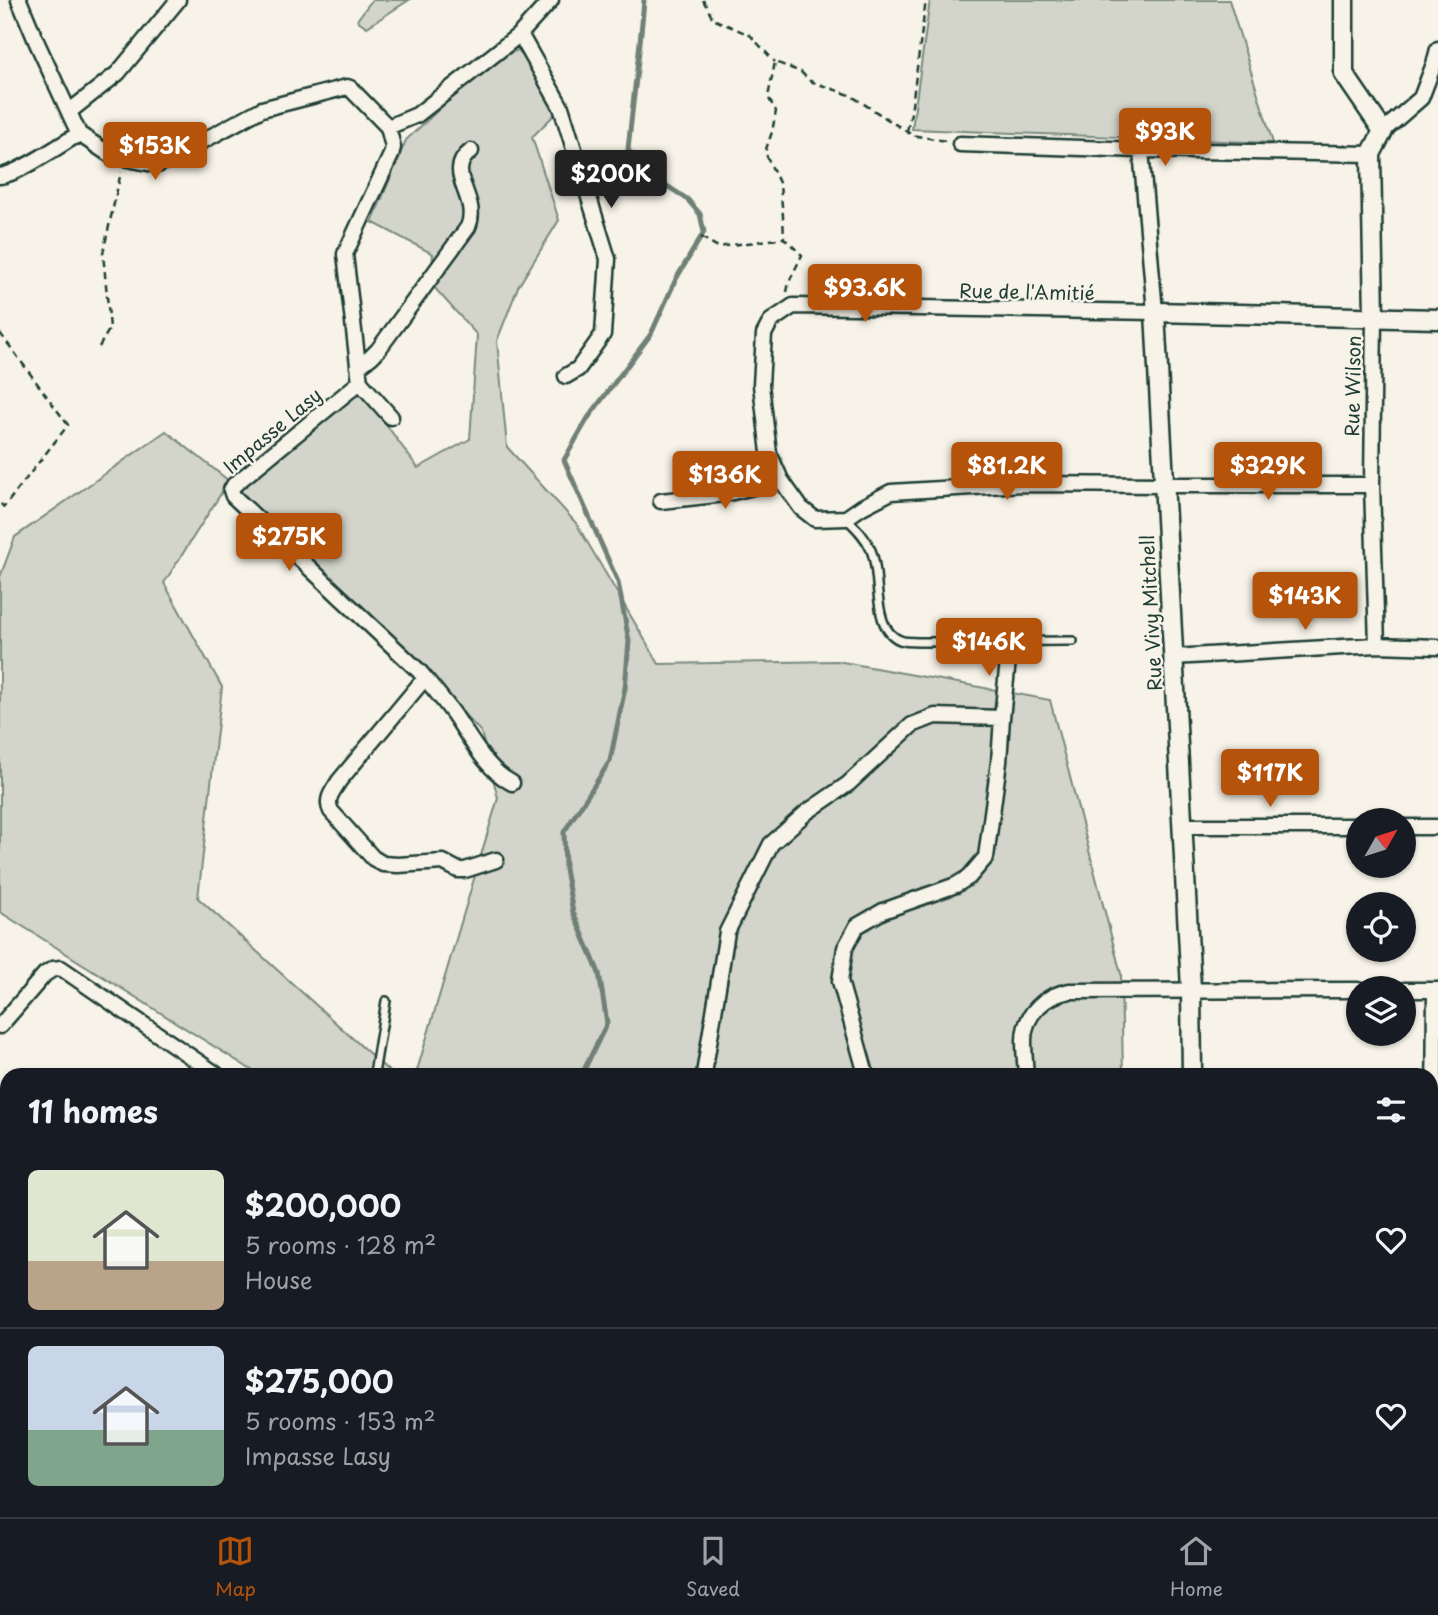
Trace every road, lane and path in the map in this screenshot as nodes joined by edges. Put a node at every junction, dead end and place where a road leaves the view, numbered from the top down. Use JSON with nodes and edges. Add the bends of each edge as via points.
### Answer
{"nodes":[{"id":1,"x":19,"y":0,"type":"edge"},
{"id":2,"x":178,"y":0,"type":"edge"},
{"id":3,"x":551,"y":0,"type":"edge"},
{"id":4,"x":703,"y":0,"type":"edge"},
{"id":5,"x":926,"y":0,"type":"edge"},
{"id":6,"x":1344,"y":0,"type":"edge"},
{"id":7,"x":520,"y":34,"type":"junction"},
{"id":8,"x":1438,"y":49,"type":"edge"},
{"id":9,"x":775,"y":62,"type":"junction"},
{"id":10,"x":70,"y":111,"type":"junction"},
{"id":11,"x":388,"y":127,"type":"junction"},
{"id":12,"x":907,"y":131,"type":"junction"},
{"id":13,"x":1382,"y":131,"type":"junction"},
{"id":14,"x":79,"y":134,"type":"junction"},
{"id":15,"x":960,"y":144,"type":"joint"},
{"id":16,"x":471,"y":150,"type":"dead end"},
{"id":17,"x":1141,"y":150,"type":"junction"},
{"id":18,"x":1371,"y":154,"type":"junction"},
{"id":19,"x":124,"y":159,"type":"junction"},
{"id":20,"x":0,"y":176,"type":"edge"},
{"id":21,"x":701,"y":237,"type":"dead end"},
{"id":22,"x":783,"y":238,"type":"junction"},
{"id":23,"x":793,"y":306,"type":"junction"},
{"id":24,"x":1155,"y":312,"type":"junction"},
{"id":25,"x":1374,"y":317,"type":"junction"},
{"id":26,"x":1438,"y":319,"type":"edge"},
{"id":27,"x":0,"y":333,"type":"edge"},
{"id":28,"x":99,"y":347,"type":"dead end"},
{"id":29,"x":358,"y":367,"type":"junction"},
{"id":30,"x":566,"y":376,"type":"dead end"},
{"id":31,"x":360,"y":382,"type":"junction"},
{"id":32,"x":391,"y":417,"type":"dead end"},
{"id":33,"x":781,"y":480,"type":"junction"},
{"id":34,"x":1164,"y":485,"type":"junction"},
{"id":35,"x":1372,"y":485,"type":"junction"},
{"id":36,"x":661,"y":501,"type":"dead end"},
{"id":37,"x":0,"y":503,"type":"edge"},
{"id":38,"x":846,"y":518,"type":"junction"},
{"id":39,"x":1010,"y":641,"type":"junction"},
{"id":40,"x":1073,"y":641,"type":"dead end"},
{"id":41,"x":1377,"y":645,"type":"junction"},
{"id":42,"x":1438,"y":647,"type":"edge"},
{"id":43,"x":1173,"y":657,"type":"junction"},
{"id":44,"x":425,"y":678,"type":"junction"},
{"id":45,"x":1002,"y":718,"type":"junction"},
{"id":46,"x":512,"y":783,"type":"dead end"},
{"id":47,"x":1182,"y":826,"type":"junction"},
{"id":48,"x":1346,"y":827,"type":"edge"},
{"id":49,"x":1416,"y":827,"type":"edge"},
{"id":50,"x":1438,"y":827,"type":"edge"},
{"id":51,"x":496,"y":860,"type":"dead end"},
{"id":52,"x":1191,"y":989,"type":"junction"},
{"id":53,"x":1346,"y":990,"type":"edge"},
{"id":54,"x":1416,"y":990,"type":"edge"},
{"id":55,"x":1436,"y":990,"type":"edge"},
{"id":56,"x":386,"y":1001,"type":"dead end"},
{"id":57,"x":0,"y":1026,"type":"edge"},
{"id":58,"x":207,"y":1068,"type":"edge"},
{"id":59,"x":375,"y":1068,"type":"edge"},
{"id":60,"x":705,"y":1068,"type":"edge"},
{"id":61,"x":864,"y":1068,"type":"edge"},
{"id":62,"x":1026,"y":1068,"type":"edge"},
{"id":63,"x":1192,"y":1068,"type":"edge"},
{"id":64,"x":1435,"y":1068,"type":"edge"}],
"edges":[{"from":1,"to":10,"type":"street"},
{"from":2,"to":10,"type":"street","via":[[118,73]]},
{"from":3,"to":7,"type":"street"},
{"from":4,"to":9,"type":"path","via":[[713,19],[750,35]]},
{"from":5,"to":12,"type":"path"},
{"from":6,"to":13,"type":"street","via":[[1344,74]]},
{"from":7,"to":11,"type":"street","via":[[417,115]]},
{"from":7,"to":30,"type":"street","via":[[561,107],[608,259],[603,334],[578,369]]},
{"from":8,"to":13,"type":"street","via":[[1421,98]]},
{"from":9,"to":12,"type":"path","via":[[850,95]]},
{"from":9,"to":22,"type":"path","via":[[768,97],[776,111],[765,152],[780,185]]},
{"from":10,"to":14,"type":"street"},
{"from":11,"to":19,"type":"street","via":[[347,87],[262,108],[158,165]]},
{"from":11,"to":29,"type":"street","via":[[391,155],[345,254]]},
{"from":12,"to":15,"type":"path"},
{"from":13,"to":18,"type":"street","name":"Rue Wilson"},
{"from":14,"to":19,"type":"street","via":[[111,156]]},
{"from":14,"to":20,"type":"street"},
{"from":15,"to":17,"type":"street"},
{"from":16,"to":29,"type":"street","via":[[459,166],[471,207],[468,227],[378,350]]},
{"from":17,"to":18,"type":"street"},
{"from":17,"to":24,"type":"street","name":"Rue Vivy Mitchell"},
{"from":18,"to":25,"type":"street","name":"Rue Wilson"},
{"from":19,"to":28,"type":"path","via":[[103,253],[110,328]]},
{"from":21,"to":22,"type":"path","via":[[718,247]]},
{"from":22,"to":23,"type":"path","via":[[802,255],[789,282],[787,297]]},
{"from":23,"to":24,"type":"street","name":"Rue de l'Amitié"},
{"from":23,"to":33,"type":"street","via":[[771,321],[764,334],[761,384],[769,453]]},
{"from":24,"to":25,"type":"street"},
{"from":24,"to":34,"type":"street","name":"Rue Vivy Mitchell"},
{"from":25,"to":26,"type":"street"},
{"from":25,"to":35,"type":"street","name":"Rue Wilson"},
{"from":27,"to":37,"type":"path","via":[[68,425],[4,507]]},
{"from":29,"to":31,"type":"street"},
{"from":31,"to":32,"type":"street"},
{"from":31,"to":44,"type":"street","name":"Impasse Lasy","via":[[231,490]]},
{"from":33,"to":36,"type":"street","via":[[725,494]]},
{"from":33,"to":38,"type":"street","via":[[815,519]]},
{"from":34,"to":35,"type":"street"},
{"from":34,"to":38,"type":"street","via":[[1022,484],[891,492]]},
{"from":34,"to":43,"type":"street","name":"Rue Vivy Mitchell"},
{"from":35,"to":41,"type":"street","name":"Rue Wilson"},
{"from":38,"to":39,"type":"lane","via":[[872,550],[882,621],[891,635],[904,641]]},
{"from":39,"to":40,"type":"lane"},
{"from":39,"to":45,"type":"street"},
{"from":41,"to":42,"type":"street"},
{"from":41,"to":43,"type":"street"},
{"from":43,"to":47,"type":"street","name":"Rue Vivy Mitchell"},
{"from":44,"to":46,"type":"street","via":[[499,776]]},
{"from":44,"to":51,"type":"street","via":[[339,781],[328,805],[378,863],[443,862],[465,870]]},
{"from":45,"to":60,"type":"street","via":[[935,716],[912,725],[848,784],[771,844],[727,932]]},
{"from":45,"to":61,"type":"street","via":[[986,857],[956,886],[883,911],[857,926],[845,948],[840,981]]},
{"from":47,"to":48,"type":"street"},
{"from":47,"to":52,"type":"street","name":"Rue Vivy Mitchell"},
{"from":49,"to":50,"type":"street"},
{"from":52,"to":53,"type":"street"},
{"from":52,"to":62,"type":"street","via":[[1060,992],[1030,1015],[1023,1037]]},
{"from":52,"to":63,"type":"street","name":"Rue Vivy Mitchell"},
{"from":54,"to":55,"type":"street"},
{"from":55,"to":64,"type":"street"},
{"from":56,"to":59,"type":"lane"},
{"from":57,"to":58,"type":"street","via":[[45,974],[61,968]]}]}
